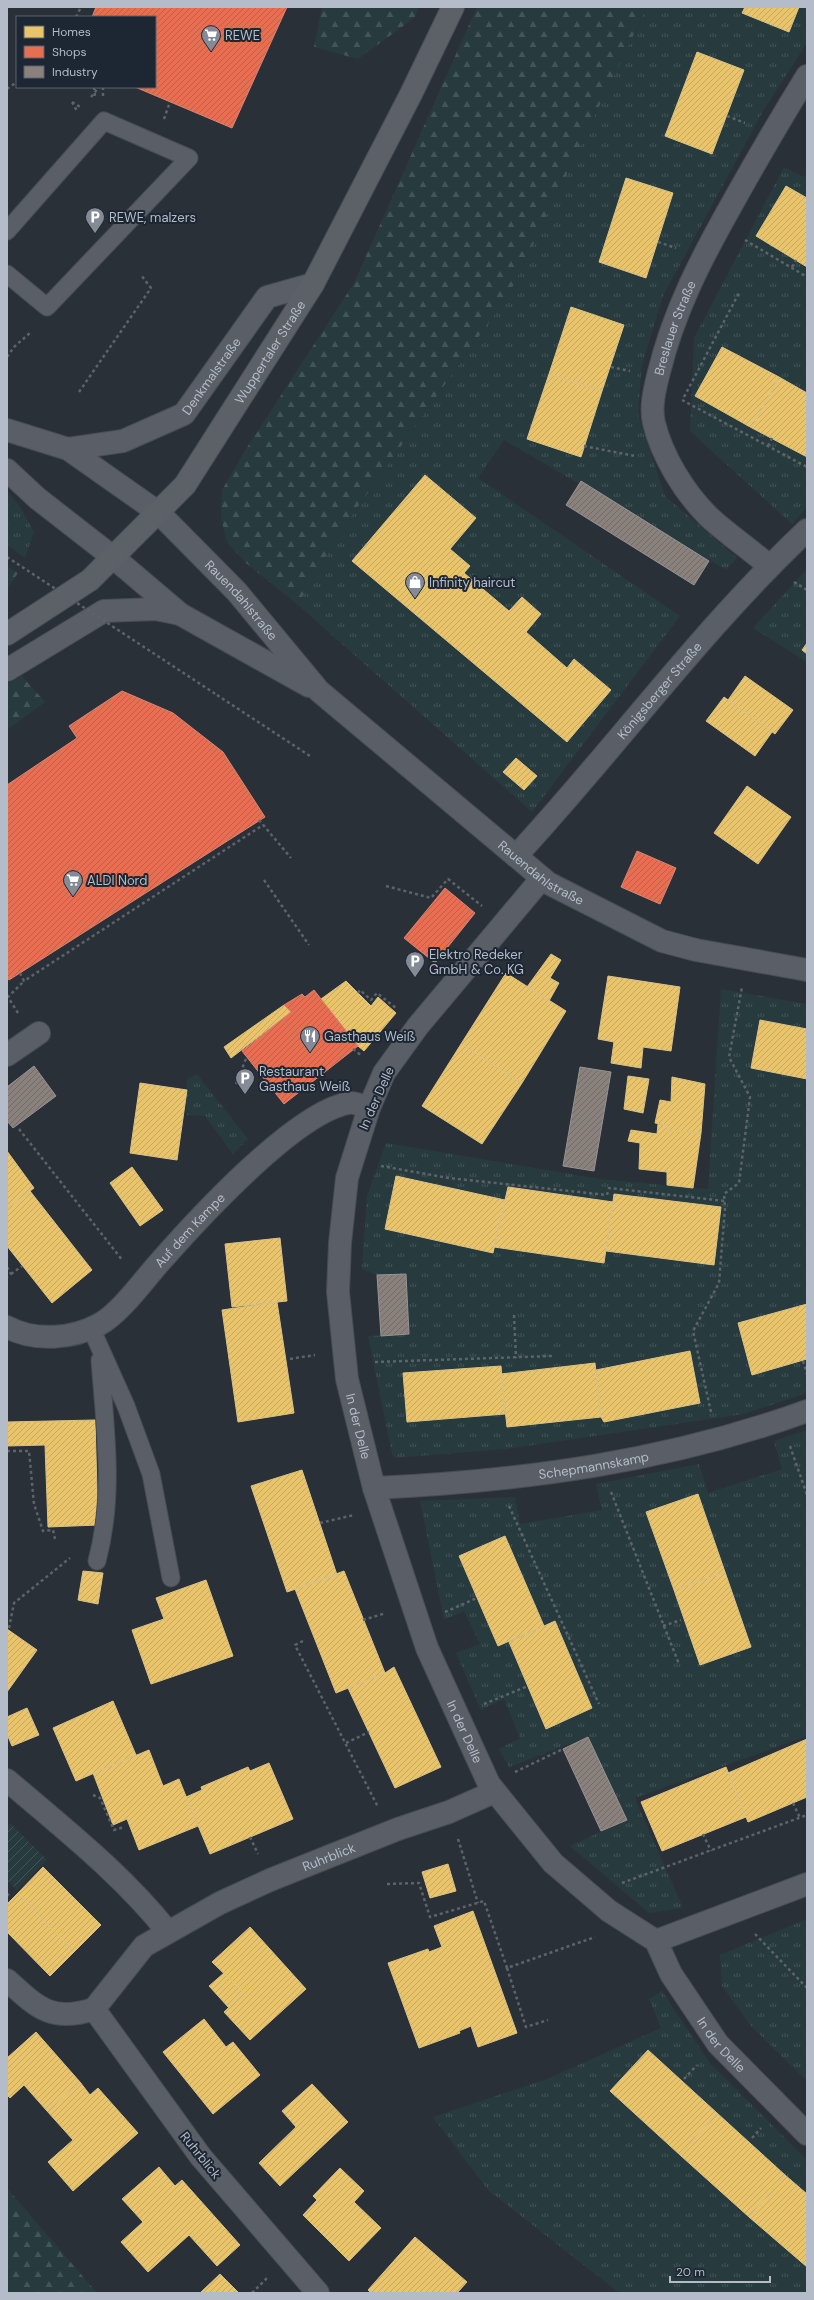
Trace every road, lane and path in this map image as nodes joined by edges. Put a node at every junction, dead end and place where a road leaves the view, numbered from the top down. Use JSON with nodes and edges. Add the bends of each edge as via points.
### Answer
{"nodes":[{"id":1,"x":81,"y":7,"type":"edge"},
{"id":2,"x":454,"y":7,"type":"edge"},
{"id":3,"x":76,"y":16,"type":"edge"},
{"id":4,"x":807,"y":76,"type":"edge"},
{"id":5,"x":16,"y":83,"type":"edge"},
{"id":6,"x":7,"y":89,"type":"edge"},
{"id":7,"x":720,"y":226,"type":"junction"},
{"id":8,"x":7,"y":231,"type":"edge"},
{"id":9,"x":796,"y":260,"type":"dead end"},
{"id":10,"x":792,"y":267,"type":"junction"},
{"id":11,"x":7,"y":274,"type":"edge"},
{"id":12,"x":141,"y":275,"type":"dead end"},
{"id":13,"x":807,"y":277,"type":"edge"},
{"id":14,"x":313,"y":284,"type":"junction"},
{"id":15,"x":740,"y":291,"type":"dead end"},
{"id":16,"x":32,"y":332,"type":"dead end"},
{"id":17,"x":7,"y":357,"type":"edge"},
{"id":18,"x":655,"y":386,"type":"junction"},
{"id":19,"x":79,"y":392,"type":"dead end"},
{"id":20,"x":682,"y":400,"type":"junction"},
{"id":21,"x":7,"y":430,"type":"edge"},
{"id":22,"x":772,"y":438,"type":"dead end"},
{"id":23,"x":584,"y":446,"type":"dead end"},
{"id":24,"x":768,"y":446,"type":"junction"},
{"id":25,"x":68,"y":449,"type":"junction"},
{"id":26,"x":669,"y":460,"type":"junction"},
{"id":27,"x":807,"y":466,"type":"edge"},
{"id":28,"x":7,"y":470,"type":"edge"},
{"id":29,"x":159,"y":513,"type":"junction"},
{"id":30,"x":807,"y":530,"type":"edge"},
{"id":31,"x":7,"y":557,"type":"edge"},
{"id":32,"x":114,"y":558,"type":"junction"},
{"id":33,"x":769,"y":566,"type":"junction"},
{"id":34,"x":180,"y":614,"type":"junction"},
{"id":35,"x":7,"y":634,"type":"edge"},
{"id":36,"x":7,"y":670,"type":"edge"},
{"id":37,"x":319,"y":691,"type":"junction"},
{"id":38,"x":310,"y":756,"type":"dead end"},
{"id":39,"x":259,"y":820,"type":"dead end"},
{"id":40,"x":263,"y":825,"type":"junction"},
{"id":41,"x":516,"y":856,"type":"junction"},
{"id":42,"x":291,"y":858,"type":"dead end"},
{"id":43,"x":542,"y":878,"type":"junction"},
{"id":44,"x":264,"y":880,"type":"dead end"},
{"id":45,"x":386,"y":886,"type":"dead end"},
{"id":46,"x":470,"y":897,"type":"dead end"},
{"id":47,"x":309,"y":945,"type":"dead end"},
{"id":48,"x":747,"y":959,"type":"junction"},
{"id":49,"x":807,"y":970,"type":"edge"},
{"id":50,"x":20,"y":973,"type":"dead end"},
{"id":51,"x":24,"y":981,"type":"junction"},
{"id":52,"x":358,"y":993,"type":"dead end"},
{"id":53,"x":418,"y":1026,"type":"junction"},
{"id":54,"x":35,"y":1036,"type":"joint"},
{"id":55,"x":7,"y":1055,"type":"edge"},
{"id":56,"x":247,"y":1056,"type":"dead end"},
{"id":57,"x":236,"y":1084,"type":"dead end"},
{"id":58,"x":369,"y":1108,"type":"junction"},
{"id":59,"x":19,"y":1129,"type":"dead end"},
{"id":60,"x":351,"y":1161,"type":"junction"},
{"id":61,"x":725,"y":1201,"type":"junction"},
{"id":62,"x":22,"y":1266,"type":"dead end"},
{"id":63,"x":7,"y":1267,"type":"edge"},
{"id":64,"x":11,"y":1274,"type":"junction"},
{"id":65,"x":7,"y":1278,"type":"edge"},
{"id":66,"x":141,"y":1284,"type":"junction"},
{"id":67,"x":514,"y":1315,"type":"dead end"},
{"id":68,"x":7,"y":1327,"type":"edge"},
{"id":69,"x":91,"y":1328,"type":"junction"},
{"id":70,"x":99,"y":1348,"type":"junction"},
{"id":71,"x":552,"y":1356,"type":"dead end"},
{"id":72,"x":516,"y":1358,"type":"junction"},
{"id":73,"x":803,"y":1360,"type":"dead end"},
{"id":74,"x":344,"y":1363,"type":"junction"},
{"id":75,"x":807,"y":1374,"type":"edge"},
{"id":76,"x":807,"y":1411,"type":"edge"},
{"id":77,"x":781,"y":1420,"type":"junction"},
{"id":78,"x":717,"y":1438,"type":"junction"},
{"id":79,"x":7,"y":1451,"type":"edge"},
{"id":80,"x":601,"y":1466,"type":"junction"},
{"id":81,"x":497,"y":1480,"type":"junction"},
{"id":82,"x":374,"y":1488,"type":"junction"},
{"id":83,"x":807,"y":1495,"type":"edge"},
{"id":84,"x":381,"y":1509,"type":"junction"},
{"id":85,"x":320,"y":1523,"type":"dead end"},
{"id":86,"x":54,"y":1539,"type":"dead end"},
{"id":87,"x":73,"y":1556,"type":"dead end"},
{"id":88,"x":97,"y":1561,"type":"dead end"},
{"id":89,"x":171,"y":1578,"type":"dead end"},
{"id":90,"x":478,"y":1598,"type":"dead end"},
{"id":91,"x":682,"y":1620,"type":"dead end"},
{"id":92,"x":418,"y":1622,"type":"junction"},
{"id":93,"x":664,"y":1626,"type":"junction"},
{"id":94,"x":9,"y":1628,"type":"dead end"},
{"id":95,"x":303,"y":1641,"type":"dead end"},
{"id":96,"x":679,"y":1664,"type":"dead end"},
{"id":97,"x":528,"y":1686,"type":"dead end"},
{"id":98,"x":599,"y":1704,"type":"dead end"},
{"id":99,"x":457,"y":1715,"type":"junction"},
{"id":100,"x":369,"y":1732,"type":"dead end"},
{"id":101,"x":345,"y":1743,"type":"junction"},
{"id":102,"x":563,"y":1749,"type":"dead end"},
{"id":103,"x":7,"y":1780,"type":"edge"},
{"id":104,"x":492,"y":1788,"type":"junction"},
{"id":105,"x":93,"y":1795,"type":"dead end"},
{"id":106,"x":793,"y":1803,"type":"dead end"},
{"id":107,"x":449,"y":1812,"type":"junction"},
{"id":108,"x":807,"y":1815,"type":"edge"},
{"id":109,"x":800,"y":1818,"type":"junction"},
{"id":110,"x":124,"y":1827,"type":"dead end"},
{"id":111,"x":391,"y":1832,"type":"junction"},
{"id":112,"x":703,"y":1834,"type":"dead end"},
{"id":113,"x":710,"y":1851,"type":"junction"},
{"id":114,"x":387,"y":1884,"type":"dead end"},
{"id":115,"x":807,"y":1884,"type":"edge"},
{"id":116,"x":10,"y":1893,"type":"dead end"},
{"id":117,"x":589,"y":1895,"type":"junction"},
{"id":118,"x":7,"y":1896,"type":"edge"},
{"id":119,"x":478,"y":1903,"type":"junction"},
{"id":120,"x":735,"y":1912,"type":"junction"},
{"id":121,"x":630,"y":1925,"type":"junction"},
{"id":122,"x":168,"y":1932,"type":"junction"},
{"id":123,"x":656,"y":1941,"type":"junction"},
{"id":124,"x":507,"y":1968,"type":"junction"},
{"id":125,"x":7,"y":1980,"type":"edge"},
{"id":126,"x":807,"y":1988,"type":"edge"},
{"id":127,"x":94,"y":2009,"type":"junction"},
{"id":128,"x":548,"y":2020,"type":"dead end"},
{"id":129,"x":807,"y":2134,"type":"edge"},
{"id":130,"x":318,"y":2293,"type":"edge"}],
"edges":[{"from":1,"to":3,"type":"path"},
{"from":2,"to":14,"type":"main road","name":"Wuppertaler Straße"},
{"from":4,"to":7,"type":"street","name":"Breslauer Straße"},
{"from":5,"to":6,"type":"path"},
{"from":7,"to":10,"type":"path"},
{"from":7,"to":18,"type":"street","name":"Breslauer Straße","via":[[682,298]]},
{"from":8,"to":11,"type":"lane","via":[[104,121],[189,158],[47,307]]},
{"from":9,"to":10,"type":"path"},
{"from":10,"to":13,"type":"path"},
{"from":12,"to":19,"type":"path","via":[[151,288]]},
{"from":14,"to":25,"type":"street","name":"Denkmalstraße","via":[[267,297],[184,414],[123,441]]},
{"from":14,"to":29,"type":"main road","name":"Wuppertaler Straße","via":[[186,485]]},
{"from":15,"to":20,"type":"path"},
{"from":16,"to":17,"type":"path","via":[[14,347]]},
{"from":18,"to":20,"type":"path"},
{"from":18,"to":26,"type":"street","name":"Breslauer Straße","via":[[653,417],[662,448]]},
{"from":20,"to":24,"type":"path"},
{"from":21,"to":25,"type":"street","name":"Denkmalstraße"},
{"from":22,"to":24,"type":"path"},
{"from":23,"to":26,"type":"path"},
{"from":24,"to":27,"type":"path"},
{"from":25,"to":29,"type":"street","name":"Denkmalstraße"},
{"from":26,"to":33,"type":"street","name":"Breslauer Straße","via":[[708,516]]},
{"from":28,"to":32,"type":"street","via":[[37,498]]},
{"from":29,"to":32,"type":"main road","name":"Wuppertaler Straße"},
{"from":29,"to":37,"type":"street","name":"Rauendahlstraße","via":[[237,592]]},
{"from":30,"to":33,"type":"street","name":"Königsberger Straße"},
{"from":31,"to":38,"type":"path","bridge":true},
{"from":32,"to":34,"type":"street","name":"Rauendahlstraße"},
{"from":32,"to":35,"type":"main road","name":"Wuppertaler Straße","via":[[90,580]]},
{"from":33,"to":41,"type":"street","name":"Königsberger Straße"},
{"from":34,"to":36,"type":"street","name":"Rauendahlstraße","via":[[156,609],[104,611]]},
{"from":34,"to":37,"type":"street","name":"Rauendahlstraße"},
{"from":37,"to":41,"type":"street","name":"Rauendahlstraße"},
{"from":39,"to":40,"type":"path"},
{"from":40,"to":42,"type":"path"},
{"from":40,"to":51,"type":"path"},
{"from":41,"to":43,"type":"street","name":"Rauendahlstraße"},
{"from":43,"to":48,"type":"street","name":"Rauendahlstraße","via":[[662,941]]},
{"from":43,"to":53,"type":"street","name":"In der Delle"},
{"from":44,"to":47,"type":"path"},
{"from":45,"to":46,"type":"path","via":[[431,898],[448,879]]},
{"from":48,"to":49,"type":"street","name":"Rauendahlstraße"},
{"from":48,"to":61,"type":"path","via":[[729,1057],[750,1097],[739,1183],[724,1194]]},
{"from":50,"to":51,"type":"path"},
{"from":51,"to":54,"type":"path","via":[[8,997]]},
{"from":52,"to":53,"type":"path","via":[[360,990],[371,1000],[377,993]]},
{"from":53,"to":58,"type":"street","name":"In der Delle","via":[[384,1073]]},
{"from":54,"to":55,"type":"street"},
{"from":56,"to":57,"type":"path"},
{"from":58,"to":60,"type":"street","name":"In der Delle"},
{"from":58,"to":66,"type":"street","name":"Auf dem Kampe","via":[[351,1102],[330,1108],[294,1132],[219,1198]]},
{"from":59,"to":66,"type":"path"},
{"from":60,"to":61,"type":"path","via":[[449,1178],[607,1195],[609,1188]]},
{"from":60,"to":74,"type":"street","name":"In der Delle","via":[[347,1178],[339,1265]]},
{"from":61,"to":78,"type":"path","via":[[719,1283],[694,1331]]},
{"from":62,"to":64,"type":"path"},
{"from":63,"to":64,"type":"path"},
{"from":64,"to":65,"type":"path"},
{"from":66,"to":69,"type":"street","name":"Auf dem Kampe","via":[[102,1323]]},
{"from":67,"to":72,"type":"path"},
{"from":68,"to":69,"type":"street","name":"Auf dem Kampe","via":[[28,1335],[48,1337]]},
{"from":69,"to":70,"type":"lane"},
{"from":70,"to":88,"type":"lane","via":[[108,1490],[104,1532]]},
{"from":70,"to":89,"type":"lane","via":[[126,1406],[151,1474]]},
{"from":71,"to":72,"type":"path"},
{"from":72,"to":74,"type":"path"},
{"from":73,"to":75,"type":"path"},
{"from":74,"to":82,"type":"street","name":"In der Delle"},
{"from":76,"to":77,"type":"street","name":"Schepmannskamp"},
{"from":77,"to":78,"type":"street","name":"Schepmannskamp"},
{"from":77,"to":83,"type":"path"},
{"from":78,"to":80,"type":"street","name":"Schepmannskamp"},
{"from":79,"to":86,"type":"path","via":[[29,1451],[34,1504],[43,1531],[53,1530]]},
{"from":80,"to":81,"type":"street","name":"Schepmannskamp"},
{"from":80,"to":93,"type":"path"},
{"from":81,"to":82,"type":"street","name":"Schepmannskamp"},
{"from":81,"to":98,"type":"path"},
{"from":82,"to":84,"type":"street","name":"In der Delle"},
{"from":84,"to":85,"type":"path"},
{"from":84,"to":92,"type":"street","name":"In der Delle"},
{"from":87,"to":94,"type":"path","via":[[14,1603]]},
{"from":90,"to":92,"type":"path"},
{"from":91,"to":93,"type":"path"},
{"from":92,"to":99,"type":"street","name":"In der Delle"},
{"from":93,"to":96,"type":"path"},
{"from":95,"to":101,"type":"path","via":[[295,1644]]},
{"from":97,"to":99,"type":"path"},
{"from":99,"to":104,"type":"street","name":"In der Delle"},
{"from":100,"to":101,"type":"path"},
{"from":101,"to":111,"type":"path"},
{"from":102,"to":104,"type":"path"},
{"from":103,"to":122,"type":"street","via":[[93,1853],[149,1908]]},
{"from":104,"to":107,"type":"street","name":"Ruhrblick"},
{"from":104,"to":117,"type":"street","name":"In der Delle","via":[[553,1863]]},
{"from":105,"to":110,"type":"path","via":[[100,1798],[114,1830]]},
{"from":106,"to":109,"type":"path"},
{"from":107,"to":111,"type":"street","name":"Ruhrblick"},
{"from":107,"to":119,"type":"path"},
{"from":108,"to":109,"type":"path"},
{"from":109,"to":113,"type":"path"},
{"from":111,"to":122,"type":"street","name":"Ruhrblick","via":[[270,1880],[220,1903]]},
{"from":112,"to":113,"type":"path"},
{"from":113,"to":117,"type":"path"},
{"from":114,"to":119,"type":"path","via":[[419,1883],[430,1917]]},
{"from":115,"to":120,"type":"street"},
{"from":116,"to":118,"type":"path"},
{"from":117,"to":121,"type":"street","name":"In der Delle"},
{"from":119,"to":124,"type":"path","via":[[484,1901]]},
{"from":120,"to":123,"type":"street"},
{"from":120,"to":126,"type":"path"},
{"from":121,"to":123,"type":"street","name":"In der Delle"},
{"from":121,"to":124,"type":"path"},
{"from":122,"to":127,"type":"street","name":"Ruhrblick","via":[[144,1946]]},
{"from":123,"to":129,"type":"street","name":"In der Delle","via":[[671,1974],[718,2044]]},
{"from":124,"to":128,"type":"path","via":[[526,2027]]},
{"from":125,"to":127,"type":"street","via":[[45,2011],[75,2016]]},
{"from":127,"to":130,"type":"street","name":"Ruhrblick","via":[[201,2157]]}]}
